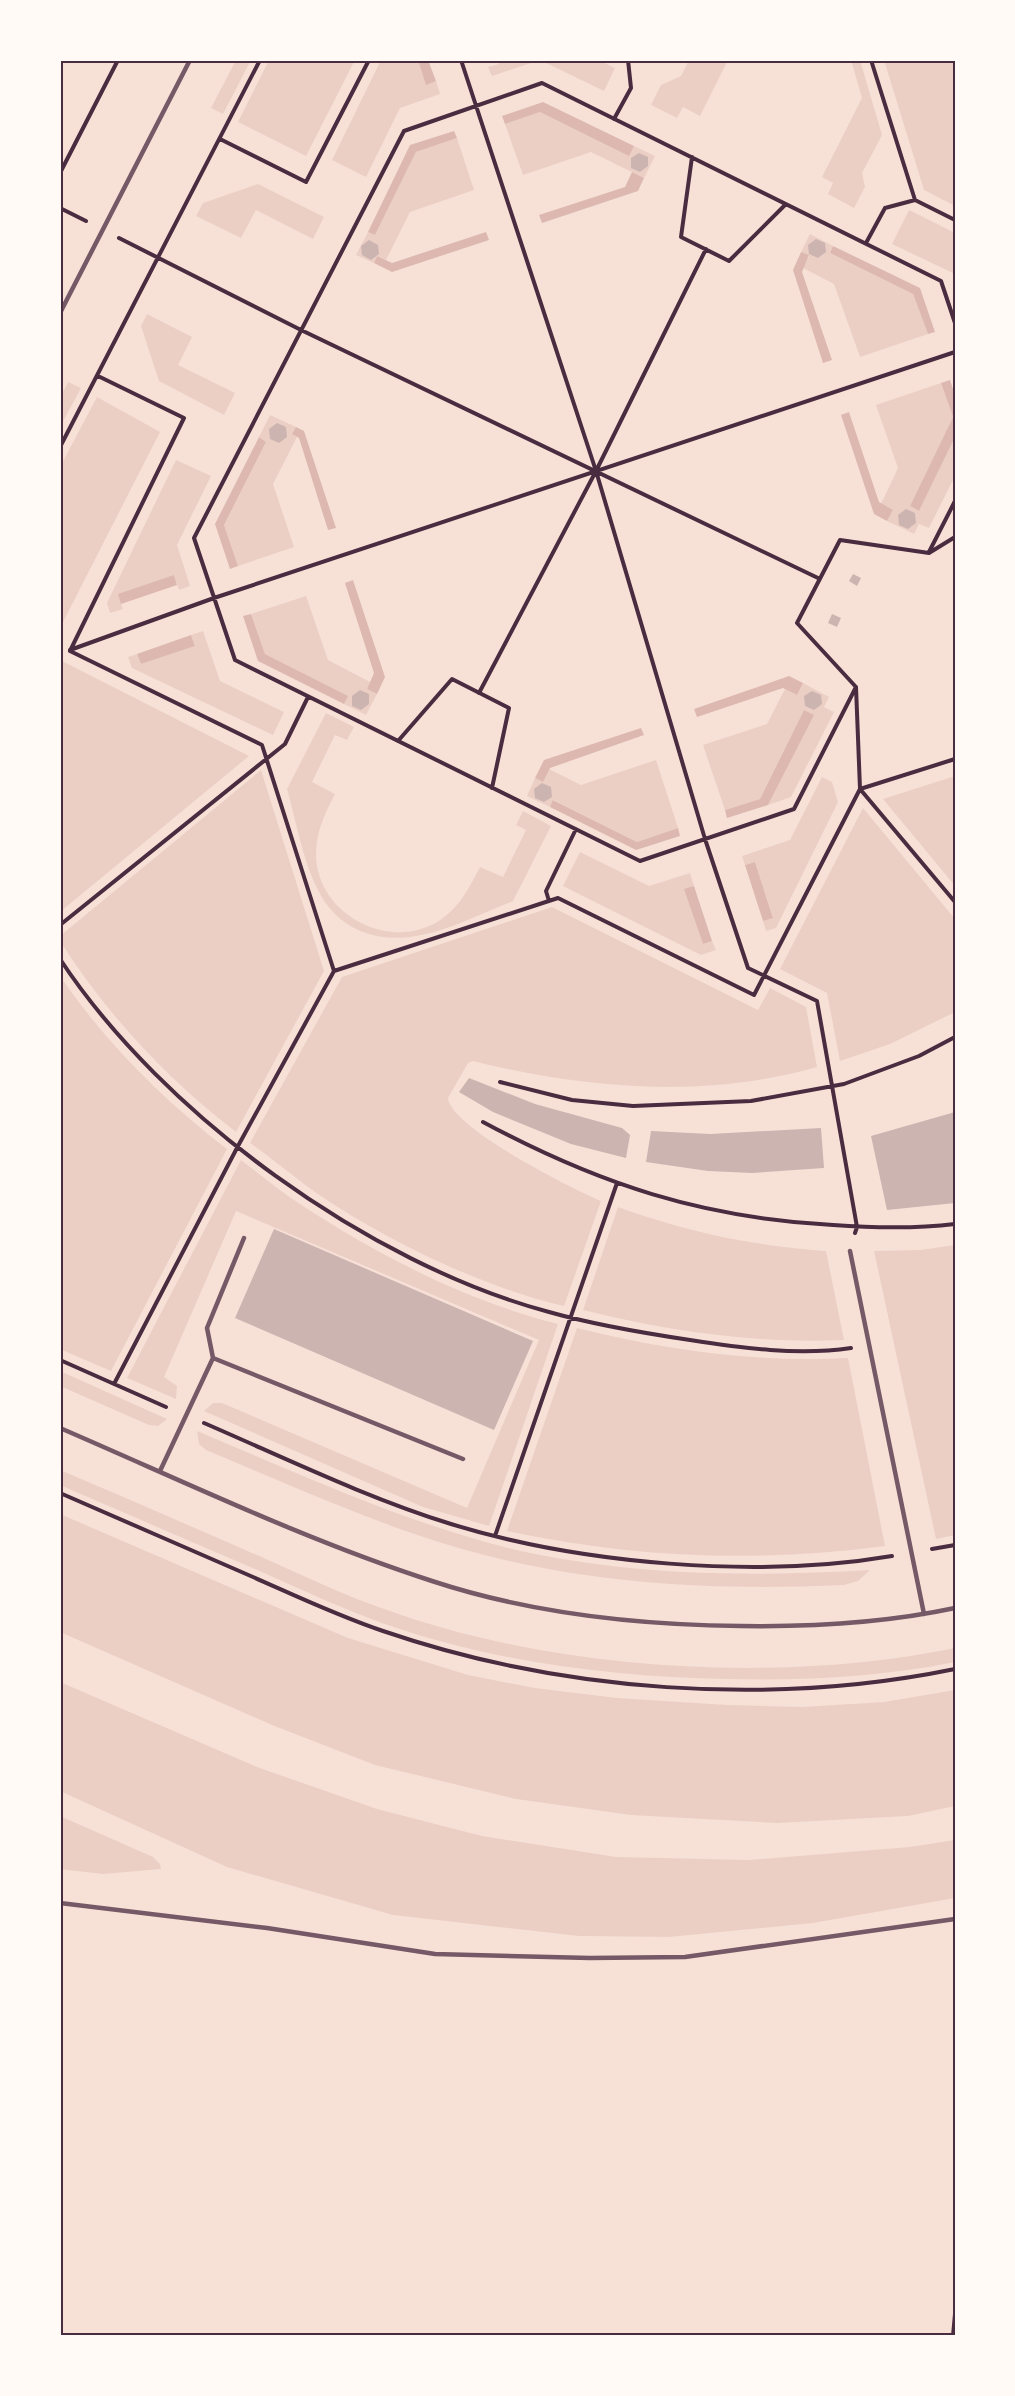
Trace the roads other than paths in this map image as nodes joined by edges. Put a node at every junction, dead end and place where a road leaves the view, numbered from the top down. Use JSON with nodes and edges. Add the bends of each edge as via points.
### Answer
{"nodes":[{"id":1,"x":190,"y":60,"type":"edge"},
{"id":2,"x":60,"y":313,"type":"edge"},
{"id":3,"x":244,"y":1238,"type":"dead end"},
{"id":4,"x":849,"y":1251,"type":"road end"},
{"id":5,"x":213,"y":1358,"type":"junction"},
{"id":6,"x":60,"y":1428,"type":"edge"},
{"id":7,"x":463,"y":1459,"type":"dead end"},
{"id":8,"x":160,"y":1471,"type":"junction"},
{"id":9,"x":955,"y":1608,"type":"edge"},
{"id":10,"x":924,"y":1614,"type":"junction"},
{"id":11,"x":60,"y":1903,"type":"edge"},
{"id":12,"x":955,"y":1919,"type":"edge"}],
"edges":[{"from":1,"to":2,"type":"lane"},
{"from":3,"to":5,"type":"lane","via":[[207,1328]]},
{"from":4,"to":10,"type":"lane"},
{"from":5,"to":7,"type":"lane"},
{"from":5,"to":8,"type":"lane"},
{"from":6,"to":8,"type":"lane"},
{"from":8,"to":10,"type":"lane","via":[[414,1575],[554,1611],[653,1623],[760,1626],[831,1624]]},
{"from":9,"to":10,"type":"lane"},
{"from":11,"to":12,"type":"lane","via":[[267,1928],[435,1954],[590,1958],[685,1957]]}]}
